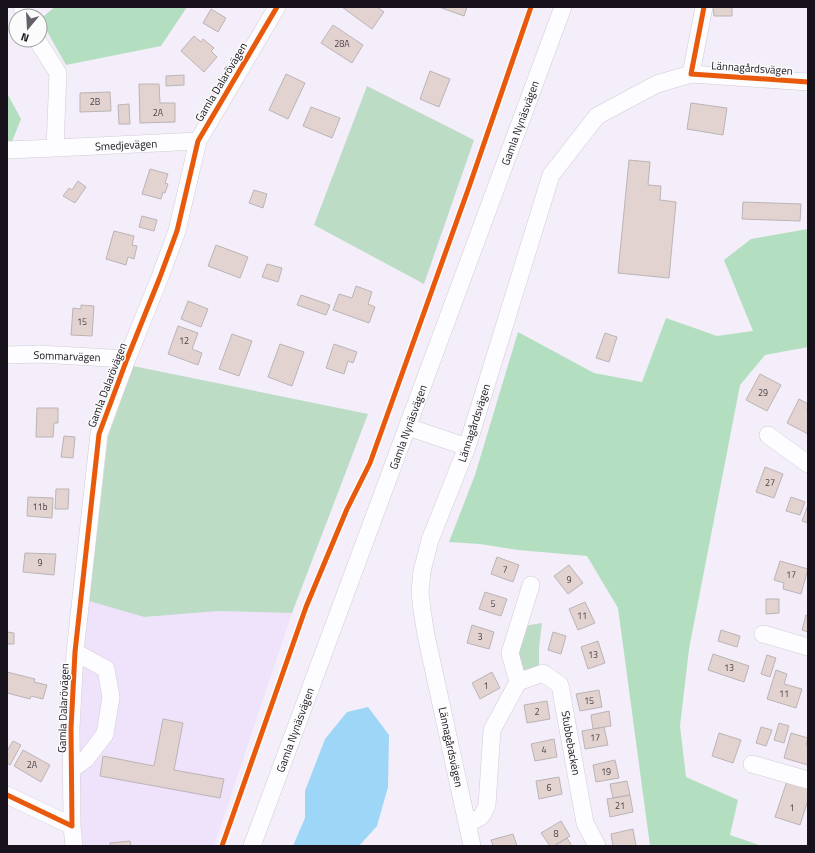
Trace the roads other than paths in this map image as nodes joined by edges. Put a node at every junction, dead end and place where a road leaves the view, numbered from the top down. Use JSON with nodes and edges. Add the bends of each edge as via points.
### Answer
{"nodes":[{"id":1,"x":277,"y":7,"type":"edge"},
{"id":2,"x":563,"y":7,"type":"edge"},
{"id":3,"x":704,"y":7,"type":"edge"},
{"id":4,"x":42,"y":48,"type":"edge"},
{"id":5,"x":691,"y":74,"type":"junction"},
{"id":6,"x":808,"y":82,"type":"edge"},
{"id":7,"x":198,"y":141,"type":"junction"},
{"id":8,"x":55,"y":148,"type":"junction"},
{"id":9,"x":7,"y":150,"type":"edge"},
{"id":10,"x":7,"y":355,"type":"edge"},
{"id":11,"x":127,"y":359,"type":"junction"},
{"id":12,"x":408,"y":427,"type":"junction"},
{"id":13,"x":768,"y":435,"type":"dead end"},
{"id":14,"x":467,"y":447,"type":"junction"},
{"id":15,"x":808,"y":464,"type":"edge"},
{"id":16,"x":530,"y":585,"type":"dead end"},
{"id":17,"x":763,"y":634,"type":"dead end"},
{"id":18,"x":808,"y":647,"type":"edge"},
{"id":19,"x":75,"y":652,"type":"junction"},
{"id":20,"x":518,"y":682,"type":"junction"},
{"id":21,"x":752,"y":764,"type":"dead end"},
{"id":22,"x":71,"y":770,"type":"junction"},
{"id":23,"x":808,"y":780,"type":"edge"},
{"id":24,"x":7,"y":795,"type":"edge"},
{"id":25,"x":467,"y":822,"type":"junction"},
{"id":26,"x":72,"y":826,"type":"junction"},
{"id":27,"x":74,"y":846,"type":"edge"},
{"id":28,"x":252,"y":846,"type":"edge"},
{"id":29,"x":472,"y":846,"type":"edge"},
{"id":30,"x":597,"y":846,"type":"edge"}],
"edges":[{"from":1,"to":7,"type":"street","name":"Gamla Dalarövägen"},
{"from":2,"to":12,"type":"street","name":"Gamla Nynäsvägen"},
{"from":3,"to":5,"type":"street"},
{"from":4,"to":8,"type":"street","via":[[58,73]]},
{"from":5,"to":6,"type":"street","name":"Lännagårdsvägen"},
{"from":5,"to":14,"type":"street","name":"Lännagårdsvägen","via":[[657,84],[597,116],[551,175]]},
{"from":7,"to":8,"type":"street","name":"Smedjevägen"},
{"from":7,"to":11,"type":"street","name":"Gamla Dalarövägen","via":[[177,231]]},
{"from":8,"to":9,"type":"street","name":"Smedjevägen"},
{"from":10,"to":11,"type":"street","name":"Sommarvägen","via":[[39,354]]},
{"from":11,"to":19,"type":"street","name":"Gamla Dalarövägen","via":[[99,434]]},
{"from":12,"to":14,"type":"street"},
{"from":12,"to":28,"type":"street","name":"Gamla Nynäsvägen"},
{"from":13,"to":15,"type":"street"},
{"from":14,"to":25,"type":"street","name":"Lännagårdsvägen","via":[[430,540],[422,571],[420,592],[426,635]]},
{"from":16,"to":20,"type":"street","via":[[510,653]]},
{"from":17,"to":18,"type":"street"},
{"from":19,"to":22,"type":"street","name":"Gamla Dalarövägen"},
{"from":19,"to":22,"type":"street","via":[[106,669],[111,697],[105,734],[86,759]]},
{"from":20,"to":25,"type":"street","via":[[492,730],[488,805],[480,819]]},
{"from":20,"to":30,"type":"street","name":"Stubbebacken","via":[[543,673],[560,685],[585,823]]},
{"from":21,"to":23,"type":"street"},
{"from":22,"to":26,"type":"street","name":"Gamla Dalarövägen"},
{"from":24,"to":26,"type":"street"},
{"from":25,"to":29,"type":"street","name":"Lännagårdsvägen"},
{"from":26,"to":27,"type":"street","name":"Gamla Dalarövägen"}]}
